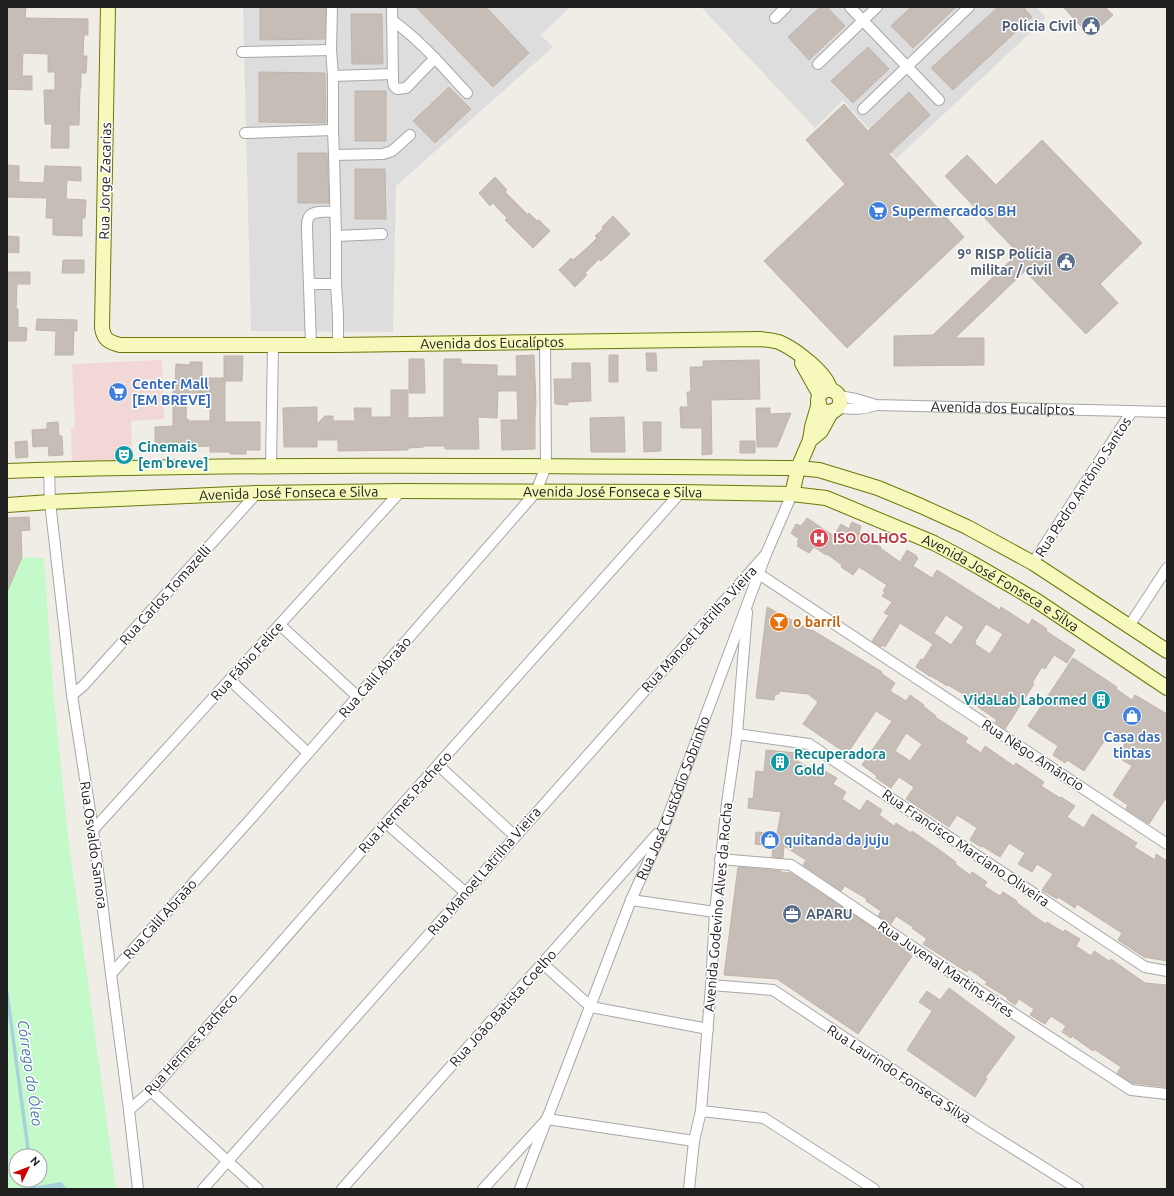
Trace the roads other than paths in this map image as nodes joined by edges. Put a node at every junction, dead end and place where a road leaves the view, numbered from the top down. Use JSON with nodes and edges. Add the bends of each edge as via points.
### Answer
{"nodes":[{"id":1,"x":108,"y":7,"type":"edge"},
{"id":2,"x":332,"y":7,"type":"edge"},
{"id":3,"x":392,"y":7,"type":"edge"},
{"id":4,"x":786,"y":7,"type":"edge"},
{"id":5,"x":850,"y":7,"type":"edge"},
{"id":6,"x":877,"y":7,"type":"edge"},
{"id":7,"x":969,"y":7,"type":"edge"},
{"id":8,"x":775,"y":18,"type":"dead end"},
{"id":9,"x":392,"y":20,"type":"junction"},
{"id":10,"x":863,"y":20,"type":"junction"},
{"id":11,"x":331,"y":50,"type":"junction"},
{"id":12,"x":242,"y":52,"type":"dead end"},
{"id":13,"x":435,"y":58,"type":"junction"},
{"id":14,"x":818,"y":64,"type":"dead end"},
{"id":15,"x":907,"y":66,"type":"junction"},
{"id":16,"x":393,"y":74,"type":"junction"},
{"id":17,"x":333,"y":76,"type":"junction"},
{"id":18,"x":467,"y":93,"type":"dead end"},
{"id":19,"x":939,"y":100,"type":"dead end"},
{"id":20,"x":863,"y":109,"type":"dead end"},
{"id":21,"x":332,"y":130,"type":"junction"},
{"id":22,"x":245,"y":133,"type":"dead end"},
{"id":23,"x":410,"y":135,"type":"dead end"},
{"id":24,"x":334,"y":155,"type":"junction"},
{"id":25,"x":335,"y":212,"type":"junction"},
{"id":26,"x":382,"y":234,"type":"dead end"},
{"id":27,"x":336,"y":236,"type":"junction"},
{"id":28,"x":308,"y":284,"type":"junction"},
{"id":29,"x":336,"y":284,"type":"junction"},
{"id":30,"x":545,"y":342,"type":"junction"},
{"id":31,"x":311,"y":344,"type":"junction"},
{"id":32,"x":120,"y":345,"type":"joint"},
{"id":33,"x":273,"y":345,"type":"junction"},
{"id":34,"x":338,"y":345,"type":"junction"},
{"id":35,"x":831,"y":401,"type":"junction"},
{"id":36,"x":1132,"y":411,"type":"junction"},
{"id":37,"x":1167,"y":412,"type":"edge"},
{"id":38,"x":546,"y":466,"type":"junction"},
{"id":39,"x":271,"y":467,"type":"junction"},
{"id":40,"x":798,"y":468,"type":"junction"},
{"id":41,"x":49,"y":470,"type":"junction"},
{"id":42,"x":7,"y":471,"type":"edge"},
{"id":43,"x":401,"y":491,"type":"junction"},
{"id":44,"x":536,"y":492,"type":"junction"},
{"id":45,"x":681,"y":492,"type":"junction"},
{"id":46,"x":257,"y":493,"type":"junction"},
{"id":47,"x":792,"y":494,"type":"junction"},
{"id":48,"x":50,"y":502,"type":"junction"},
{"id":49,"x":7,"y":505,"type":"edge"},
{"id":50,"x":766,"y":554,"type":"junction"},
{"id":51,"x":1033,"y":563,"type":"junction"},
{"id":52,"x":1167,"y":568,"type":"edge"},
{"id":53,"x":759,"y":574,"type":"junction"},
{"id":54,"x":748,"y":600,"type":"junction"},
{"id":55,"x":280,"y":625,"type":"junction"},
{"id":56,"x":1129,"y":626,"type":"junction"},
{"id":57,"x":1167,"y":651,"type":"edge"},
{"id":58,"x":230,"y":680,"type":"junction"},
{"id":59,"x":1167,"y":688,"type":"edge"},
{"id":60,"x":72,"y":695,"type":"junction"},
{"id":61,"x":357,"y":696,"type":"junction"},
{"id":62,"x":737,"y":734,"type":"junction"},
{"id":63,"x":308,"y":753,"type":"junction"},
{"id":64,"x":438,"y":765,"type":"junction"},
{"id":65,"x":386,"y":823,"type":"junction"},
{"id":66,"x":664,"y":826,"type":"junction"},
{"id":67,"x":94,"y":830,"type":"junction"},
{"id":68,"x":515,"y":836,"type":"junction"},
{"id":69,"x":1167,"y":844,"type":"edge"},
{"id":70,"x":720,"y":859,"type":"junction"},
{"id":71,"x":466,"y":893,"type":"junction"},
{"id":72,"x":631,"y":900,"type":"junction"},
{"id":73,"x":715,"y":912,"type":"junction"},
{"id":74,"x":542,"y":963,"type":"junction"},
{"id":75,"x":1167,"y":971,"type":"edge"},
{"id":76,"x":111,"y":974,"type":"junction"},
{"id":77,"x":711,"y":985,"type":"junction"},
{"id":78,"x":591,"y":1007,"type":"junction"},
{"id":79,"x":708,"y":1029,"type":"junction"},
{"id":80,"x":151,"y":1091,"type":"junction"},
{"id":81,"x":1167,"y":1094,"type":"edge"},
{"id":82,"x":129,"y":1110,"type":"junction"},
{"id":83,"x":701,"y":1112,"type":"junction"},
{"id":84,"x":547,"y":1119,"type":"junction"},
{"id":85,"x":694,"y":1141,"type":"junction"},
{"id":86,"x":228,"y":1162,"type":"junction"},
{"id":87,"x":138,"y":1189,"type":"edge"},
{"id":88,"x":203,"y":1189,"type":"edge"},
{"id":89,"x":258,"y":1189,"type":"edge"},
{"id":90,"x":342,"y":1189,"type":"edge"},
{"id":91,"x":483,"y":1189,"type":"edge"},
{"id":92,"x":520,"y":1189,"type":"edge"},
{"id":93,"x":688,"y":1189,"type":"edge"},
{"id":94,"x":874,"y":1189,"type":"edge"},
{"id":95,"x":1078,"y":1189,"type":"edge"}],
"edges":[{"from":1,"to":32,"type":"main road","name":"Rua Jorge Zacarias","via":[[102,328],[107,339]]},
{"from":2,"to":11,"type":"street"},
{"from":3,"to":9,"type":"street"},
{"from":4,"to":8,"type":"street"},
{"from":5,"to":10,"type":"street"},
{"from":6,"to":10,"type":"street"},
{"from":7,"to":15,"type":"street"},
{"from":9,"to":13,"type":"street"},
{"from":9,"to":16,"type":"street"},
{"from":10,"to":14,"type":"street"},
{"from":10,"to":15,"type":"street"},
{"from":11,"to":12,"type":"street"},
{"from":11,"to":17,"type":"street"},
{"from":13,"to":16,"type":"street","via":[[406,88],[397,89],[394,86]]},
{"from":13,"to":18,"type":"street"},
{"from":15,"to":19,"type":"street"},
{"from":15,"to":20,"type":"street"},
{"from":16,"to":17,"type":"street"},
{"from":17,"to":21,"type":"street"},
{"from":21,"to":22,"type":"street"},
{"from":21,"to":24,"type":"street"},
{"from":23,"to":24,"type":"street","via":[[392,151],[383,154]]},
{"from":24,"to":25,"type":"street"},
{"from":25,"to":27,"type":"street"},
{"from":25,"to":28,"type":"street","via":[[315,212],[308,219]]},
{"from":26,"to":27,"type":"street"},
{"from":27,"to":29,"type":"street"},
{"from":28,"to":29,"type":"street"},
{"from":28,"to":31,"type":"street"},
{"from":29,"to":34,"type":"street"},
{"from":30,"to":34,"type":"main road","name":"Avenida dos Eucalíptos"},
{"from":30,"to":35,"type":"main road","name":"Avenida dos Eucalíptos","via":[[760,339],[780,342],[811,363],[826,380]]},
{"from":30,"to":38,"type":"street","name":"Rua Calil Abraão"},
{"from":31,"to":33,"type":"main road","name":"Avenida dos Eucalíptos"},
{"from":31,"to":34,"type":"main road","name":"Avenida dos Eucalíptos"},
{"from":32,"to":33,"type":"main road","name":"Avenida dos Eucalíptos"},
{"from":33,"to":39,"type":"street"},
{"from":35,"to":36,"type":"street","name":"Avenida dos Eucalíptos","via":[[853,409],[876,405]]},
{"from":35,"to":40,"type":"main road","name":"Rua José Custódio Sobrinho","via":[[821,431],[810,440]]},
{"from":36,"to":37,"type":"street","name":"Avenida dos Eucalíptos"},
{"from":36,"to":51,"type":"street","name":"Rua Pedro Antônio Santos"},
{"from":38,"to":39,"type":"main road","name":"Avenida José Fonseca e Silva"},
{"from":38,"to":40,"type":"main road","name":"Avenida José Fonseca e Silva"},
{"from":38,"to":44,"type":"street","name":"Rua Calil Abraão"},
{"from":39,"to":41,"type":"main road","name":"Avenida José Fonseca e Silva"},
{"from":40,"to":47,"type":"main road","name":"Rua José Custódio Sobrinho"},
{"from":40,"to":51,"type":"main road","name":"Avenida José Fonseca e Silva","via":[[819,470],[878,488],[967,527]]},
{"from":41,"to":42,"type":"main road","name":"Avenida José Fonseca e Silva"},
{"from":41,"to":48,"type":"street","name":"Rua Osvaldo Samora"},
{"from":43,"to":44,"type":"main road","name":"Avenida José Fonseca e Silva"},
{"from":43,"to":46,"type":"main road","name":"Avenida José Fonseca e Silva"},
{"from":43,"to":55,"type":"street","name":"Rua Fábio Felice"},
{"from":44,"to":45,"type":"main road","name":"Avenida José Fonseca e Silva"},
{"from":44,"to":61,"type":"street","name":"Rua Calil Abraão"},
{"from":45,"to":47,"type":"main road","name":"Avenida José Fonseca e Silva"},
{"from":45,"to":64,"type":"street","name":"Rua Hermes Pacheco"},
{"from":46,"to":48,"type":"main road","name":"Avenida José Fonseca e Silva"},
{"from":46,"to":60,"type":"street","name":"Rua Carlos Tomazelli"},
{"from":47,"to":50,"type":"street","name":"Rua José Custódio Sobrinho"},
{"from":47,"to":59,"type":"main road","name":"Avenida José Fonseca e Silva","via":[[826,498],[934,543],[1010,585]]},
{"from":48,"to":49,"type":"main road","name":"Avenida José Fonseca e Silva"},
{"from":48,"to":60,"type":"street","name":"Rua Osvaldo Samora"},
{"from":50,"to":53,"type":"street","name":"Rua José Custódio Sobrinho"},
{"from":50,"to":68,"type":"street","name":"Rua Manoel Latrilha Vieira"},
{"from":51,"to":56,"type":"main road","name":"Avenida José Fonseca e Silva"},
{"from":52,"to":56,"type":"street"},
{"from":53,"to":54,"type":"street","name":"Rua José Custódio Sobrinho"},
{"from":53,"to":69,"type":"street","name":"Rua Nêgo Amâncio"},
{"from":54,"to":62,"type":"street","name":"Avenida Godevino Alves da Rocha"},
{"from":54,"to":66,"type":"street","name":"Rua José Custódio Sobrinho"},
{"from":55,"to":58,"type":"street","name":"Rua Fábio Felice"},
{"from":55,"to":61,"type":"street"},
{"from":56,"to":57,"type":"main road","name":"Avenida José Fonseca e Silva"},
{"from":58,"to":63,"type":"street"},
{"from":58,"to":67,"type":"street","name":"Rua Fábio Felice"},
{"from":60,"to":67,"type":"street","name":"Rua Osvaldo Samora"},
{"from":61,"to":63,"type":"street","name":"Rua Calil Abraão"},
{"from":62,"to":70,"type":"street","name":"Avenida Godevino Alves da Rocha"},
{"from":62,"to":75,"type":"street","name":"Rua Francisco Marciano Oliveira","via":[[809,744],[1145,967]]},
{"from":63,"to":76,"type":"street","name":"Rua Calil Abraão"},
{"from":64,"to":65,"type":"street","name":"Rua Hermes Pacheco"},
{"from":64,"to":68,"type":"street"},
{"from":65,"to":71,"type":"street"},
{"from":65,"to":80,"type":"street","name":"Rua Hermes Pacheco"},
{"from":66,"to":72,"type":"street","name":"Rua José Custódio Sobrinho"},
{"from":66,"to":74,"type":"street","name":"Rua João Batista Coelho"},
{"from":67,"to":76,"type":"street","name":"Rua Osvaldo Samora"},
{"from":68,"to":71,"type":"street","name":"Rua Manoel Latrilha Vieira"},
{"from":70,"to":73,"type":"street","name":"Avenida Godevino Alves da Rocha"},
{"from":70,"to":81,"type":"street","name":"Rua Juvenal Martins Pires","via":[[791,865],[1131,1090]]},
{"from":71,"to":86,"type":"street","name":"Rua Manoel Latrilha Vieira"},
{"from":72,"to":73,"type":"street"},
{"from":72,"to":78,"type":"street","name":"Rua José Custódio Sobrinho"},
{"from":73,"to":77,"type":"street","name":"Avenida Godevino Alves da Rocha"},
{"from":74,"to":78,"type":"street"},
{"from":74,"to":90,"type":"street","name":"Rua João Batista Coelho"},
{"from":76,"to":82,"type":"street","name":"Rua Osvaldo Samora"},
{"from":77,"to":79,"type":"street","name":"Avenida Godevino Alves da Rocha"},
{"from":77,"to":95,"type":"street","name":"Rua Laurindo Fonseca Silva","via":[[773,990],[979,1127]]},
{"from":78,"to":79,"type":"street"},
{"from":78,"to":84,"type":"street","name":"Rua José Custódio Sobrinho"},
{"from":79,"to":83,"type":"street","name":"Avenida Godevino Alves da Rocha"},
{"from":80,"to":82,"type":"street","name":"Rua Hermes Pacheco"},
{"from":80,"to":86,"type":"street"},
{"from":82,"to":87,"type":"street","name":"Rua Osvaldo Samora"},
{"from":83,"to":85,"type":"street","name":"Avenida Godevino Alves da Rocha"},
{"from":83,"to":94,"type":"street","via":[[764,1118]]},
{"from":84,"to":85,"type":"street"},
{"from":84,"to":91,"type":"street"},
{"from":84,"to":92,"type":"street","name":"Rua José Custódio Sobrinho"},
{"from":85,"to":93,"type":"street","name":"Avenida Godevino Alves da Rocha"},
{"from":86,"to":88,"type":"street","name":"Rua Manoel Latrilha Vieira"},
{"from":86,"to":89,"type":"street"}]}
